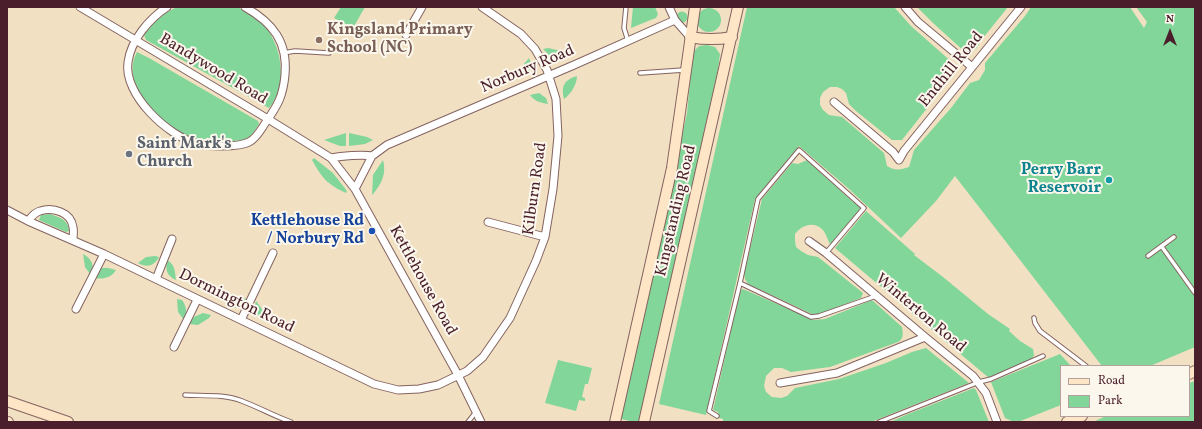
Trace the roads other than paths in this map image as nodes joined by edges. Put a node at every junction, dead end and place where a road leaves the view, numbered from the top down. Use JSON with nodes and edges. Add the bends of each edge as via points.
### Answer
{"nodes":[{"id":1,"x":80,"y":7,"type":"edge"},
{"id":2,"x":167,"y":7,"type":"edge"},
{"id":3,"x":245,"y":7,"type":"edge"},
{"id":4,"x":422,"y":7,"type":"edge"},
{"id":5,"x":482,"y":7,"type":"edge"},
{"id":6,"x":626,"y":7,"type":"edge"},
{"id":7,"x":669,"y":7,"type":"edge"},
{"id":8,"x":695,"y":7,"type":"edge"},
{"id":9,"x":905,"y":7,"type":"edge"},
{"id":10,"x":1021,"y":7,"type":"edge"},
{"id":11,"x":735,"y":8,"type":"edge"},
{"id":12,"x":675,"y":20,"type":"junction"},
{"id":13,"x":406,"y":35,"type":"dead end"},
{"id":14,"x":690,"y":37,"type":"junction"},
{"id":15,"x":732,"y":37,"type":"junction"},
{"id":16,"x":136,"y":40,"type":"junction"},
{"id":17,"x":628,"y":41,"type":"junction"},
{"id":18,"x":284,"y":53,"type":"junction"},
{"id":19,"x":329,"y":53,"type":"dead end"},
{"id":20,"x":972,"y":67,"type":"junction"},
{"id":21,"x":685,"y":70,"type":"junction"},
{"id":22,"x":640,"y":72,"type":"dead end"},
{"id":23,"x":548,"y":76,"type":"junction"},
{"id":24,"x":834,"y":102,"type":"dead end"},
{"id":25,"x":268,"y":119,"type":"junction"},
{"id":26,"x":372,"y":156,"type":"junction"},
{"id":27,"x":331,"y":158,"type":"junction"},
{"id":28,"x":356,"y":190,"type":"junction"},
{"id":29,"x":7,"y":210,"type":"edge"},
{"id":30,"x":28,"y":221,"type":"junction"},
{"id":31,"x":488,"y":222,"type":"dead end"},
{"id":32,"x":545,"y":237,"type":"junction"},
{"id":33,"x":1174,"y":237,"type":"dead end"},
{"id":34,"x":172,"y":239,"type":"dead end"},
{"id":35,"x":73,"y":240,"type":"junction"},
{"id":36,"x":809,"y":241,"type":"dead end"},
{"id":37,"x":1162,"y":247,"type":"junction"},
{"id":38,"x":272,"y":253,"type":"dead end"},
{"id":39,"x":826,"y":253,"type":"junction"},
{"id":40,"x":104,"y":254,"type":"junction"},
{"id":41,"x":1148,"y":256,"type":"dead end"},
{"id":42,"x":156,"y":279,"type":"junction"},
{"id":43,"x":740,"y":283,"type":"junction"},
{"id":44,"x":1195,"y":293,"type":"edge"},
{"id":45,"x":877,"y":295,"type":"junction"},
{"id":46,"x":197,"y":300,"type":"junction"},
{"id":47,"x":76,"y":309,"type":"dead end"},
{"id":48,"x":1034,"y":318,"type":"dead end"},
{"id":49,"x":241,"y":320,"type":"junction"},
{"id":50,"x":925,"y":337,"type":"junction"},
{"id":51,"x":174,"y":347,"type":"dead end"},
{"id":52,"x":1044,"y":356,"type":"dead end"},
{"id":53,"x":1085,"y":365,"type":"edge"},
{"id":54,"x":458,"y":375,"type":"junction"},
{"id":55,"x":979,"y":382,"type":"junction"},
{"id":56,"x":780,"y":383,"type":"dead end"},
{"id":57,"x":185,"y":395,"type":"dead end"},
{"id":58,"x":7,"y":401,"type":"edge"},
{"id":59,"x":476,"y":412,"type":"junction"},
{"id":60,"x":717,"y":416,"type":"dead end"},
{"id":61,"x":1080,"y":417,"type":"edge"},
{"id":62,"x":617,"y":421,"type":"edge"},
{"id":63,"x":68,"y":422,"type":"edge"},
{"id":64,"x":291,"y":422,"type":"edge"},
{"id":65,"x":468,"y":422,"type":"edge"},
{"id":66,"x":481,"y":422,"type":"edge"},
{"id":67,"x":644,"y":422,"type":"edge"},
{"id":68,"x":879,"y":422,"type":"edge"},
{"id":69,"x":997,"y":422,"type":"edge"},
{"id":70,"x":1067,"y":422,"type":"edge"}],
"edges":[{"from":1,"to":16,"type":"street","name":"Bandywood Road"},
{"from":2,"to":16,"type":"street","via":[[153,18]]},
{"from":3,"to":18,"type":"street","via":[[264,19],[277,34]]},
{"from":4,"to":13,"type":"street"},
{"from":5,"to":23,"type":"street","name":"Kilburn Road","via":[[521,34],[535,49]]},
{"from":6,"to":17,"type":"lane","via":[[624,28]]},
{"from":7,"to":12,"type":"street"},
{"from":8,"to":14,"type":"main road","name":"Kingstanding Road"},
{"from":9,"to":20,"type":"street","via":[[918,22]]},
{"from":10,"to":20,"type":"street","name":"Endhill Road"},
{"from":11,"to":15,"type":"main road","name":"Kingstanding Road"},
{"from":12,"to":14,"type":"street"},
{"from":12,"to":17,"type":"street","name":"Norbury Road"},
{"from":14,"to":15,"type":"main road","via":[[717,40]]},
{"from":14,"to":21,"type":"main road","name":"Kingstanding Road"},
{"from":15,"to":67,"type":"main road","name":"Kingstanding Road"},
{"from":16,"to":25,"type":"street","name":"Bandywood Road"},
{"from":16,"to":25,"type":"street","via":[[128,62],[128,72],[139,100],[152,116],[184,139],[215,146],[248,143]]},
{"from":17,"to":23,"type":"street","name":"Norbury Road"},
{"from":18,"to":19,"type":"lane"},
{"from":18,"to":25,"type":"street","via":[[284,90]]},
{"from":20,"to":24,"type":"street","name":"Endhill Road","via":[[904,151],[893,152]]},
{"from":21,"to":22,"type":"lane"},
{"from":21,"to":62,"type":"main road","name":"Kingstanding Road","via":[[672,168]]},
{"from":23,"to":26,"type":"street","name":"Norbury Road","via":[[387,145]]},
{"from":23,"to":32,"type":"street","name":"Kilburn Road","via":[[557,104],[558,136]]},
{"from":25,"to":27,"type":"street","name":"Bandywood Road"},
{"from":26,"to":27,"type":"street"},
{"from":26,"to":28,"type":"street","name":"Norbury Road"},
{"from":27,"to":28,"type":"street","name":"Kettlehouse Road"},
{"from":28,"to":54,"type":"street","name":"Kettlehouse Road"},
{"from":29,"to":30,"type":"street","name":"Dormington Road"},
{"from":30,"to":35,"type":"street","name":"Dormington Road"},
{"from":30,"to":35,"type":"street","via":[[39,211],[53,209],[61,212],[74,227]]},
{"from":31,"to":32,"type":"street"},
{"from":32,"to":54,"type":"street","name":"Kilburn Road","via":[[510,318],[483,356],[467,371]]},
{"from":33,"to":37,"type":"lane"},
{"from":34,"to":42,"type":"street"},
{"from":35,"to":40,"type":"street","name":"Dormington Road"},
{"from":36,"to":39,"type":"street","name":"Winterton Road"},
{"from":37,"to":41,"type":"lane"},
{"from":37,"to":44,"type":"lane"},
{"from":38,"to":49,"type":"street"},
{"from":39,"to":43,"type":"lane","via":[[864,208],[799,150],[758,199]]},
{"from":39,"to":45,"type":"street","name":"Winterton Road"},
{"from":40,"to":42,"type":"street","name":"Dormington Road"},
{"from":40,"to":47,"type":"street"},
{"from":42,"to":46,"type":"street","name":"Dormington Road"},
{"from":43,"to":45,"type":"lane","via":[[811,317]]},
{"from":43,"to":60,"type":"lane","via":[[709,411]]},
{"from":45,"to":50,"type":"street","name":"Winterton Road"},
{"from":46,"to":49,"type":"street","name":"Dormington Road"},
{"from":46,"to":51,"type":"street"},
{"from":48,"to":53,"type":"lane","via":[[1040,331]]},
{"from":49,"to":54,"type":"street","name":"Dormington Road","via":[[374,384],[398,390],[419,389],[438,385]]},
{"from":50,"to":55,"type":"street","name":"Winterton Road"},
{"from":50,"to":56,"type":"street","via":[[837,373]]},
{"from":52,"to":55,"type":"lane"},
{"from":54,"to":59,"type":"street","name":"Kettlehouse Road"},
{"from":55,"to":68,"type":"lane"},
{"from":55,"to":69,"type":"street","name":"Winterton Road"},
{"from":57,"to":64,"type":"lane","via":[[241,400]]},
{"from":58,"to":63,"type":"main road"},
{"from":59,"to":65,"type":"lane"},
{"from":59,"to":66,"type":"street","name":"Kettlehouse Road"},
{"from":61,"to":70,"type":"main road"}]}
